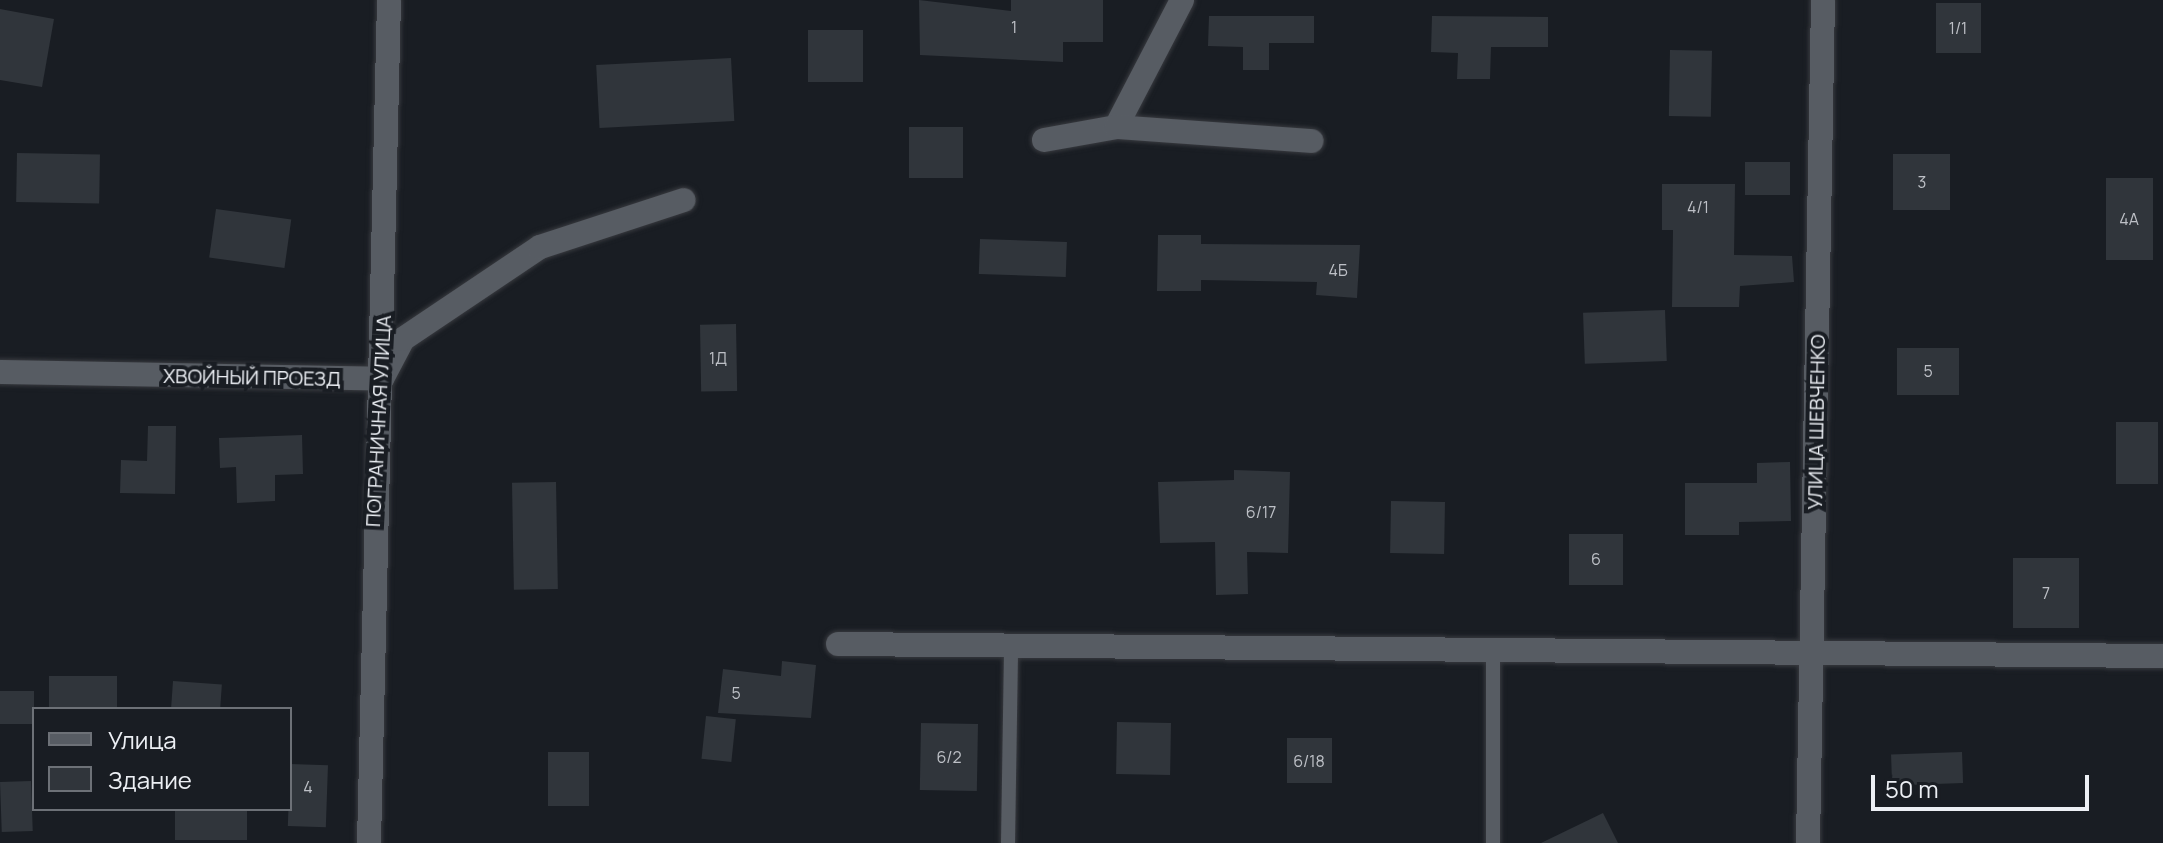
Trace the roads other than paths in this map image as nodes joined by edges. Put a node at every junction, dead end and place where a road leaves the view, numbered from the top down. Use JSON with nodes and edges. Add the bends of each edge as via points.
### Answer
{"nodes":[{"id":1,"x":389,"y":0,"type":"edge"},
{"id":2,"x":1182,"y":0,"type":"edge"},
{"id":3,"x":1823,"y":0,"type":"edge"},
{"id":4,"x":1116,"y":127,"type":"junction"},
{"id":5,"x":1044,"y":140,"type":"dead end"},
{"id":6,"x":1312,"y":141,"type":"dead end"},
{"id":7,"x":684,"y":200,"type":"dead end"},
{"id":8,"x":0,"y":372,"type":"edge"},
{"id":9,"x":382,"y":379,"type":"junction"},
{"id":10,"x":838,"y":644,"type":"dead end"},
{"id":11,"x":1011,"y":644,"type":"junction"},
{"id":12,"x":1813,"y":653,"type":"junction"},
{"id":13,"x":2163,"y":656,"type":"edge"},
{"id":14,"x":1493,"y":657,"type":"dead end"},
{"id":15,"x":369,"y":843,"type":"edge"},
{"id":16,"x":1008,"y":843,"type":"edge"},
{"id":17,"x":1493,"y":843,"type":"edge"},
{"id":18,"x":1808,"y":843,"type":"edge"}],
"edges":[{"from":1,"to":9,"type":"street","name":"ПОГРАНИЧНАЯ УЛИЦА"},
{"from":2,"to":4,"type":"street"},
{"from":3,"to":12,"type":"street","name":"УЛИЦА ШЕВЧЕНКО"},
{"from":4,"to":5,"type":"street"},
{"from":4,"to":6,"type":"street"},
{"from":7,"to":9,"type":"street","via":[[540,247],[403,339]]},
{"from":8,"to":9,"type":"street","name":"ХВОЙНЫЙ ПРОЕЗД"},
{"from":9,"to":15,"type":"street","name":"ПОГРАНИЧНАЯ УЛИЦА"},
{"from":10,"to":11,"type":"street"},
{"from":11,"to":12,"type":"street"},
{"from":11,"to":16,"type":"lane"},
{"from":12,"to":13,"type":"street"},
{"from":12,"to":18,"type":"street","name":"УЛИЦА ШЕВЧЕНКО"},
{"from":14,"to":17,"type":"lane"}]}
